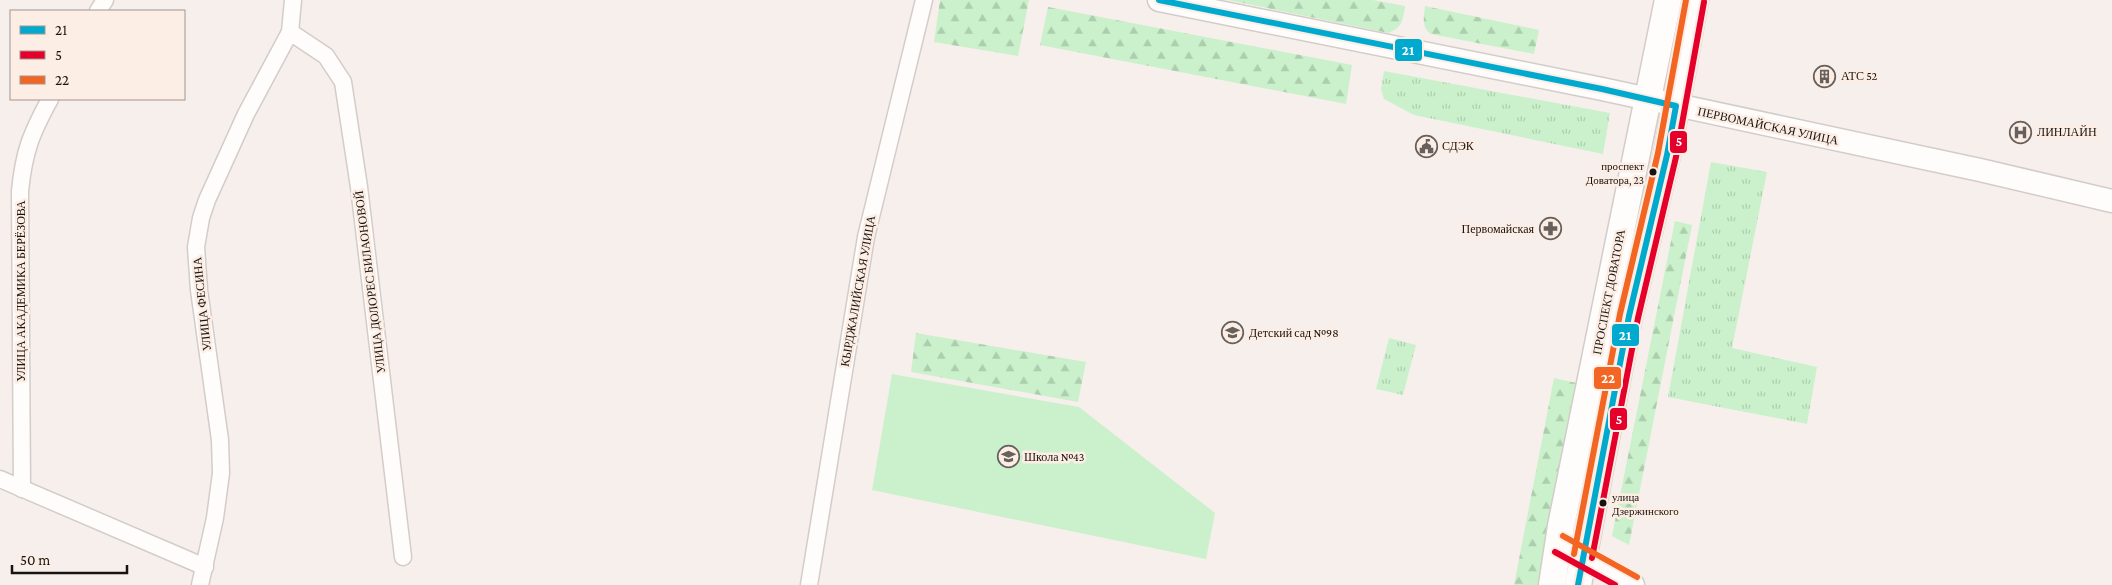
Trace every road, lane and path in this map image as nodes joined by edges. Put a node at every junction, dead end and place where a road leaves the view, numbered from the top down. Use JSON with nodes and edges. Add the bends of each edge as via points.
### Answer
{"nodes":[{"id":1,"x":293,"y":0,"type":"edge"},
{"id":2,"x":924,"y":0,"type":"edge"},
{"id":3,"x":1159,"y":0,"type":"edge"},
{"id":4,"x":1668,"y":0,"type":"edge"},
{"id":5,"x":1695,"y":0,"type":"edge"},
{"id":6,"x":290,"y":32,"type":"junction"},
{"id":7,"x":50,"y":100,"type":"edge"},
{"id":8,"x":1648,"y":100,"type":"junction"},
{"id":9,"x":1676,"y":106,"type":"junction"},
{"id":10,"x":2112,"y":201,"type":"edge"},
{"id":11,"x":0,"y":479,"type":"edge"},
{"id":12,"x":22,"y":489,"type":"junction"},
{"id":13,"x":1559,"y":544,"type":"junction"},
{"id":14,"x":1583,"y":556,"type":"junction"},
{"id":15,"x":403,"y":557,"type":"dead end"},
{"id":16,"x":205,"y":568,"type":"junction"},
{"id":17,"x":200,"y":585,"type":"edge"},
{"id":18,"x":809,"y":585,"type":"edge"},
{"id":19,"x":1552,"y":585,"type":"edge"},
{"id":20,"x":1578,"y":585,"type":"edge"},
{"id":21,"x":1633,"y":585,"type":"edge"}],
"edges":[{"from":1,"to":6,"type":"street","name":"УЛИЦА ФЕСИНА"},
{"from":2,"to":18,"type":"street","name":"КЫРДЖАЛИЙСКАЯ УЛИЦА","via":[[866,237]]},
{"from":3,"to":8,"type":"street","name":"ПЕРВОМАЙСКАЯ УЛИЦА"},
{"from":4,"to":8,"type":"main road","name":"ПРОСПЕКТ ДОВАТОРА"},
{"from":5,"to":9,"type":"main road","name":"ПРОСПЕКТ ДОВАТОРА"},
{"from":6,"to":15,"type":"street","name":"УЛИЦА ДОЛОРЕС БИЛАОНОВОЙ","via":[[326,56],[343,82]]},
{"from":6,"to":16,"type":"street","name":"УЛИЦА ФЕСИНА","via":[[246,114],[207,200],[196,247],[220,440],[221,473]]},
{"from":7,"to":12,"type":"street","name":"УЛИЦА АКАДЕМИКА БЕРЁЗОВА","via":[[29,141],[20,191]]},
{"from":8,"to":9,"type":"street","name":"ПЕРВОМАЙСКАЯ УЛИЦА"},
{"from":8,"to":13,"type":"main road","name":"ПРОСПЕКТ ДОВАТОРА"},
{"from":9,"to":10,"type":"street","name":"ПЕРВОМАЙСКАЯ УЛИЦА"},
{"from":9,"to":14,"type":"main road","name":"ПРОСПЕКТ ДОВАТОРА","via":[[1629,316]]},
{"from":11,"to":12,"type":"street"},
{"from":12,"to":16,"type":"street"},
{"from":13,"to":14,"type":"street"},
{"from":13,"to":19,"type":"main road","name":"ПРОСПЕКТ ДОВАТОРА"},
{"from":14,"to":20,"type":"main road","name":"ПРОСПЕКТ ДОВАТОРА"},
{"from":14,"to":21,"type":"street"},
{"from":16,"to":17,"type":"street","name":"УЛИЦА ФЕСИНА"}]}
